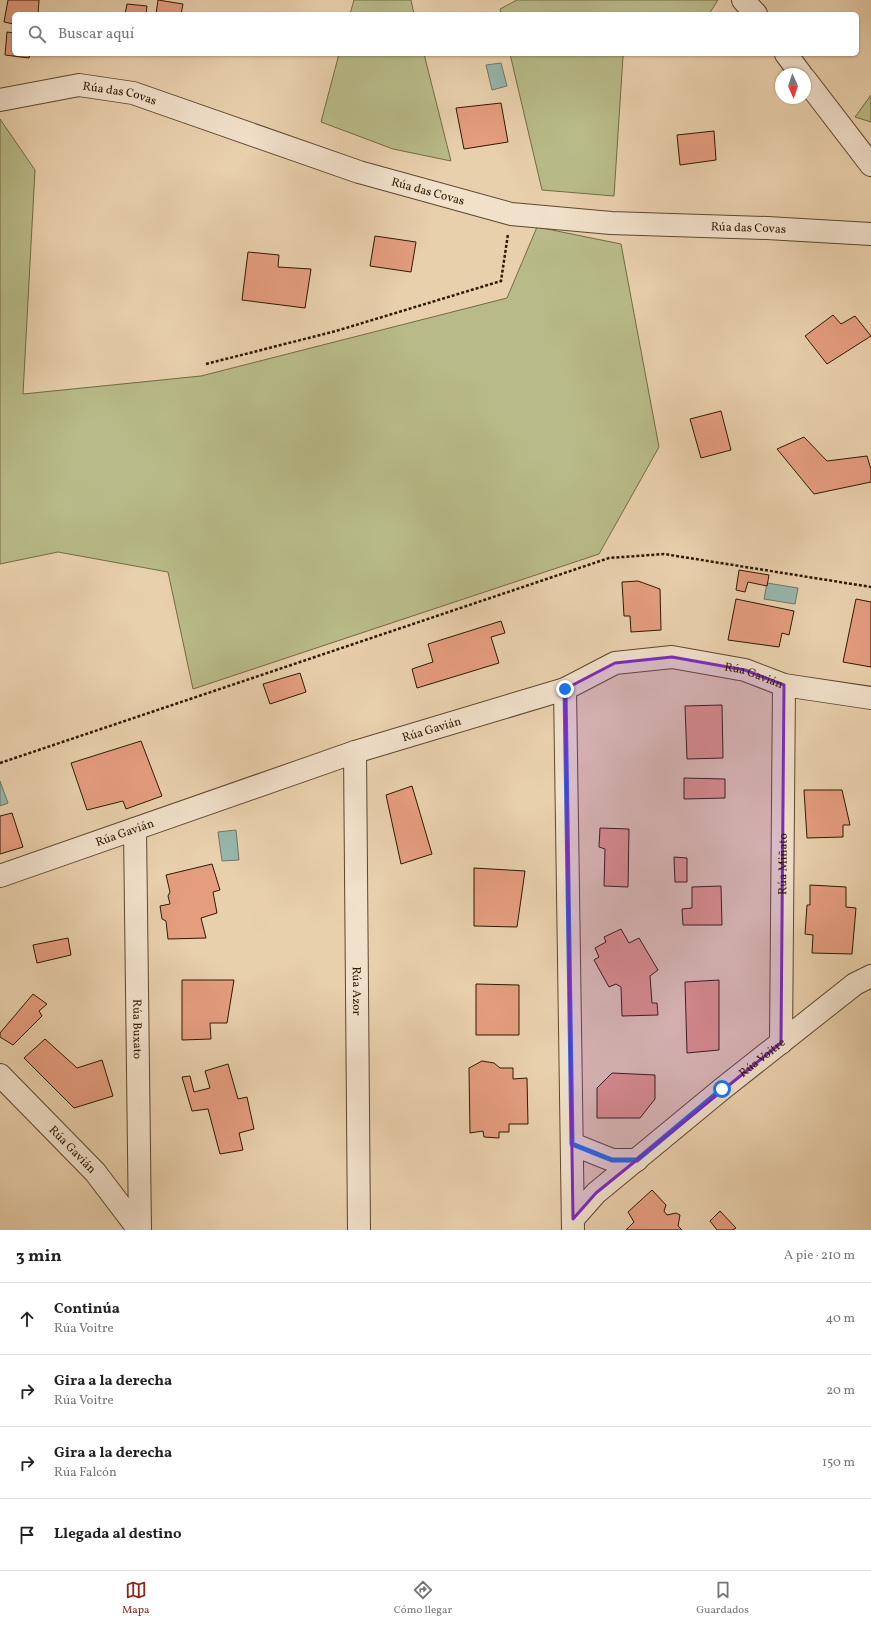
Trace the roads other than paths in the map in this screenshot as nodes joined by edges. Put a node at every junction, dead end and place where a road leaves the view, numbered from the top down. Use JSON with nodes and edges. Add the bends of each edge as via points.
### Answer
{"nodes":[{"id":1,"x":743,"y":0,"type":"edge"},
{"id":2,"x":754,"y":12,"type":"edge"},
{"id":3,"x":788,"y":56,"type":"edge"},
{"id":4,"x":796,"y":68,"type":"edge"},
{"id":5,"x":811,"y":87,"type":"edge"},
{"id":6,"x":0,"y":100,"type":"edge"},
{"id":7,"x":871,"y":165,"type":"edge"},
{"id":8,"x":871,"y":234,"type":"edge"},
{"id":9,"x":784,"y":685,"type":"junction"},
{"id":10,"x":565,"y":689,"type":"junction"},
{"id":11,"x":871,"y":698,"type":"edge"},
{"id":12,"x":355,"y":752,"type":"junction"},
{"id":13,"x":135,"y":829,"type":"junction"},
{"id":14,"x":0,"y":876,"type":"edge"},
{"id":15,"x":871,"y":976,"type":"edge"},
{"id":16,"x":781,"y":1043,"type":"junction"},
{"id":17,"x":0,"y":1075,"type":"edge"},
{"id":18,"x":572,"y":1144,"type":"junction"},
{"id":19,"x":637,"y":1160,"type":"junction"},
{"id":20,"x":573,"y":1224,"type":"edge"},
{"id":21,"x":139,"y":1230,"type":"edge"},
{"id":22,"x":359,"y":1230,"type":"edge"}],
"edges":[{"from":1,"to":2,"type":"street"},
{"from":3,"to":4,"type":"street"},
{"from":5,"to":7,"type":"street"},
{"from":6,"to":8,"type":"street","name":"Rúa das Covas","via":[[79,85],[133,93],[359,172],[511,214],[611,223]]},
{"from":9,"to":10,"type":"street","name":"Rúa Gavián","via":[[745,670],[672,657],[615,663]]},
{"from":9,"to":11,"type":"street","name":"Rúa Gavián"},
{"from":9,"to":16,"type":"street","name":"Rúa Miñato"},
{"from":10,"to":12,"type":"street","name":"Rúa Gavián"},
{"from":10,"to":18,"type":"street"},
{"from":12,"to":13,"type":"street","name":"Rúa Gavián"},
{"from":12,"to":22,"type":"street","name":"Rúa Azor"},
{"from":13,"to":14,"type":"street","name":"Rúa Gavián"},
{"from":13,"to":21,"type":"street","name":"Rúa Buxato"},
{"from":15,"to":16,"type":"street","name":"Rúa Voitre","via":[[856,984]]},
{"from":16,"to":19,"type":"street","name":"Rúa Voitre"},
{"from":17,"to":21,"type":"street","name":"Rúa Gavián","via":[[94,1172]]},
{"from":18,"to":19,"type":"street","via":[[612,1160]]},
{"from":18,"to":20,"type":"street"},
{"from":19,"to":20,"type":"street","name":"Rúa Voitre","via":[[596,1193]]}]}
